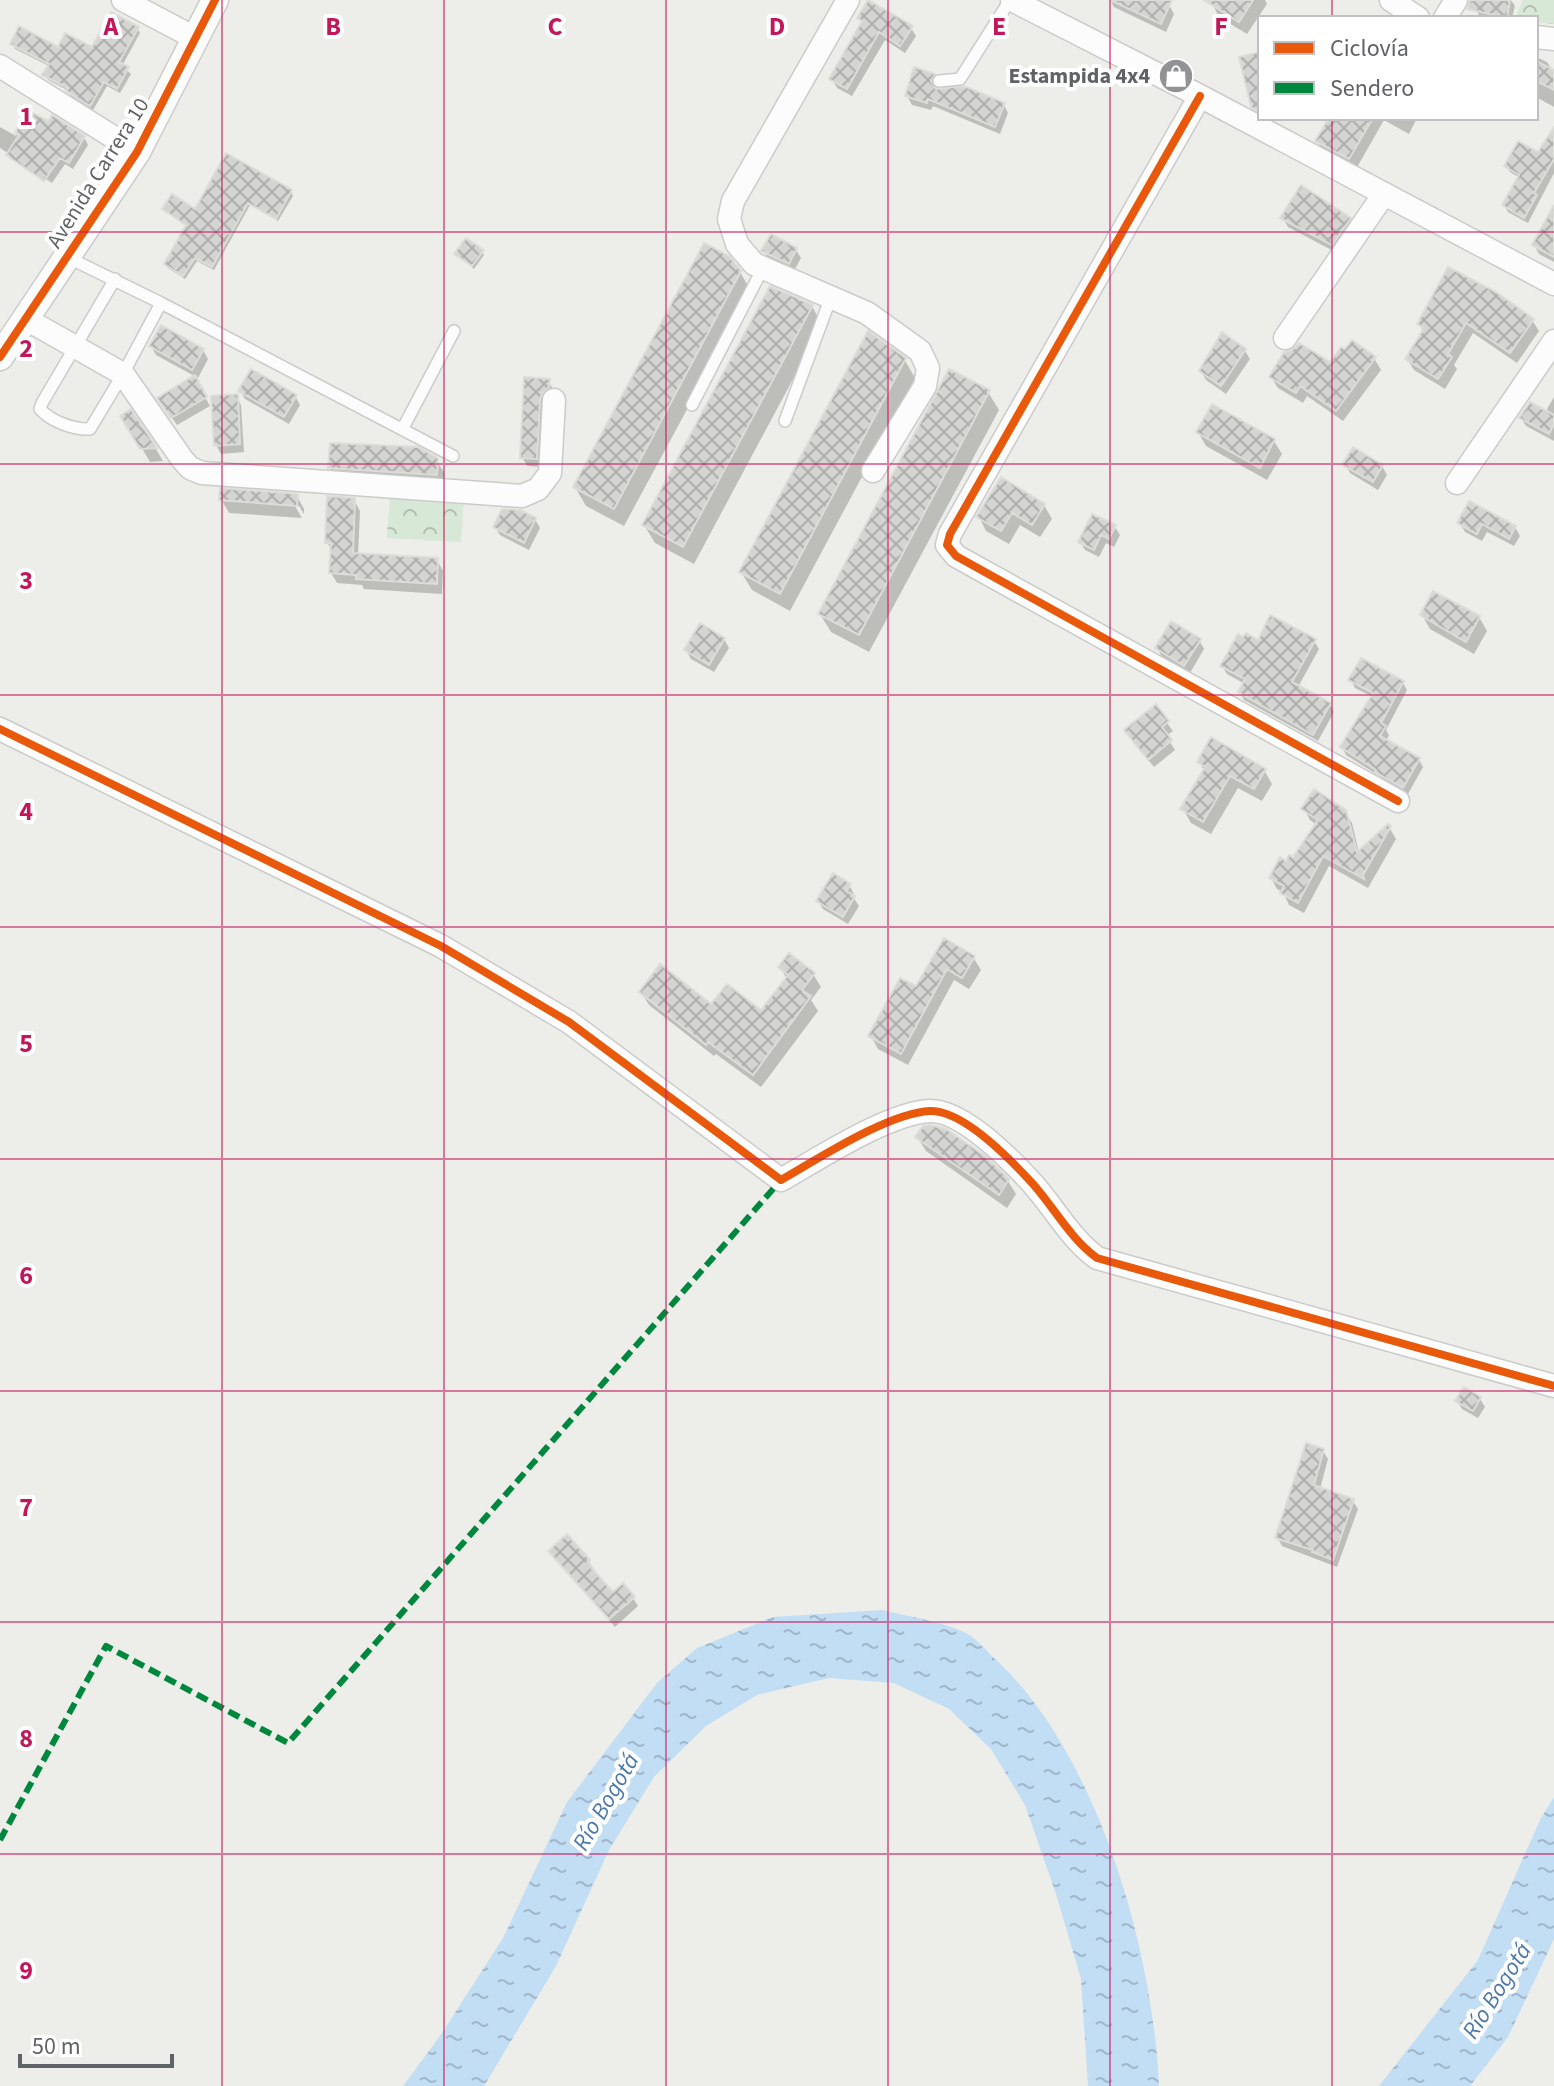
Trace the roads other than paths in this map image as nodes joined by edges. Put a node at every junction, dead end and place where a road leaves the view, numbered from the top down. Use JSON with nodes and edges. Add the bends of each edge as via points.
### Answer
{"nodes":[{"id":1,"x":123,"y":0,"type":"edge"},
{"id":2,"x":215,"y":0,"type":"edge"},
{"id":3,"x":848,"y":0,"type":"edge"},
{"id":4,"x":1011,"y":0,"type":"edge"},
{"id":5,"x":1391,"y":0,"type":"edge"},
{"id":6,"x":1415,"y":16,"type":"edge"},
{"id":7,"x":195,"y":38,"type":"junction"},
{"id":8,"x":0,"y":66,"type":"edge"},
{"id":9,"x":939,"y":81,"type":"dead end"},
{"id":10,"x":1200,"y":96,"type":"junction"},
{"id":11,"x":137,"y":152,"type":"junction"},
{"id":12,"x":1384,"y":194,"type":"junction"},
{"id":13,"x":67,"y":257,"type":"junction"},
{"id":14,"x":763,"y":268,"type":"junction"},
{"id":15,"x":115,"y":279,"type":"junction"},
{"id":16,"x":1554,"y":284,"type":"edge"},
{"id":17,"x":831,"y":297,"type":"junction"},
{"id":18,"x":161,"y":303,"type":"junction"},
{"id":19,"x":26,"y":319,"type":"junction"},
{"id":20,"x":454,"y":331,"type":"dead end"},
{"id":21,"x":1285,"y":338,"type":"dead end"},
{"id":22,"x":1554,"y":341,"type":"edge"},
{"id":23,"x":75,"y":347,"type":"junction"},
{"id":24,"x":0,"y":357,"type":"edge"},
{"id":25,"x":123,"y":374,"type":"junction"},
{"id":26,"x":554,"y":400,"type":"dead end"},
{"id":27,"x":692,"y":405,"type":"dead end"},
{"id":28,"x":785,"y":421,"type":"dead end"},
{"id":29,"x":403,"y":428,"type":"junction"},
{"id":30,"x":453,"y":456,"type":"dead end"},
{"id":31,"x":873,"y":471,"type":"dead end"},
{"id":32,"x":1457,"y":483,"type":"dead end"},
{"id":33,"x":0,"y":729,"type":"edge"},
{"id":34,"x":1398,"y":801,"type":"dead end"},
{"id":35,"x":1554,"y":1386,"type":"edge"}],
"edges":[{"from":1,"to":7,"type":"street"},
{"from":2,"to":7,"type":"street","name":"Avenida Carrera 10"},
{"from":3,"to":14,"type":"street","via":[[733,201],[729,219],[737,244]]},
{"from":4,"to":9,"type":"lane","via":[[960,79]]},
{"from":4,"to":10,"type":"street"},
{"from":5,"to":6,"type":"street"},
{"from":7,"to":11,"type":"street","name":"Avenida Carrera 10"},
{"from":8,"to":11,"type":"street"},
{"from":10,"to":12,"type":"street"},
{"from":10,"to":34,"type":"street","via":[[947,545],[956,556]]},
{"from":11,"to":13,"type":"street","name":"Avenida Carrera 10"},
{"from":12,"to":16,"type":"street"},
{"from":12,"to":21,"type":"street"},
{"from":13,"to":15,"type":"lane"},
{"from":13,"to":19,"type":"street","name":"Avenida Carrera 10"},
{"from":14,"to":17,"type":"street"},
{"from":14,"to":27,"type":"lane"},
{"from":15,"to":18,"type":"lane"},
{"from":15,"to":23,"type":"lane"},
{"from":17,"to":28,"type":"lane"},
{"from":17,"to":31,"type":"street","via":[[867,313],[920,351],[928,368],[925,386]]},
{"from":18,"to":25,"type":"lane"},
{"from":18,"to":29,"type":"lane"},
{"from":19,"to":23,"type":"street"},
{"from":19,"to":24,"type":"street","name":"Avenida Carrera 10"},
{"from":20,"to":29,"type":"lane"},
{"from":22,"to":32,"type":"street"},
{"from":23,"to":25,"type":"street"},
{"from":23,"to":25,"type":"lane","via":[[42,403],[45,414],[80,430],[90,429]]},
{"from":25,"to":26,"type":"street","via":[[182,459],[202,473],[522,496],[538,489],[550,473]]},
{"from":29,"to":30,"type":"lane"},
{"from":33,"to":35,"type":"street","via":[[441,946],[569,1022],[781,1180],[873,1129],[931,1111],[948,1115],[1006,1156],[1097,1258]]}]}
